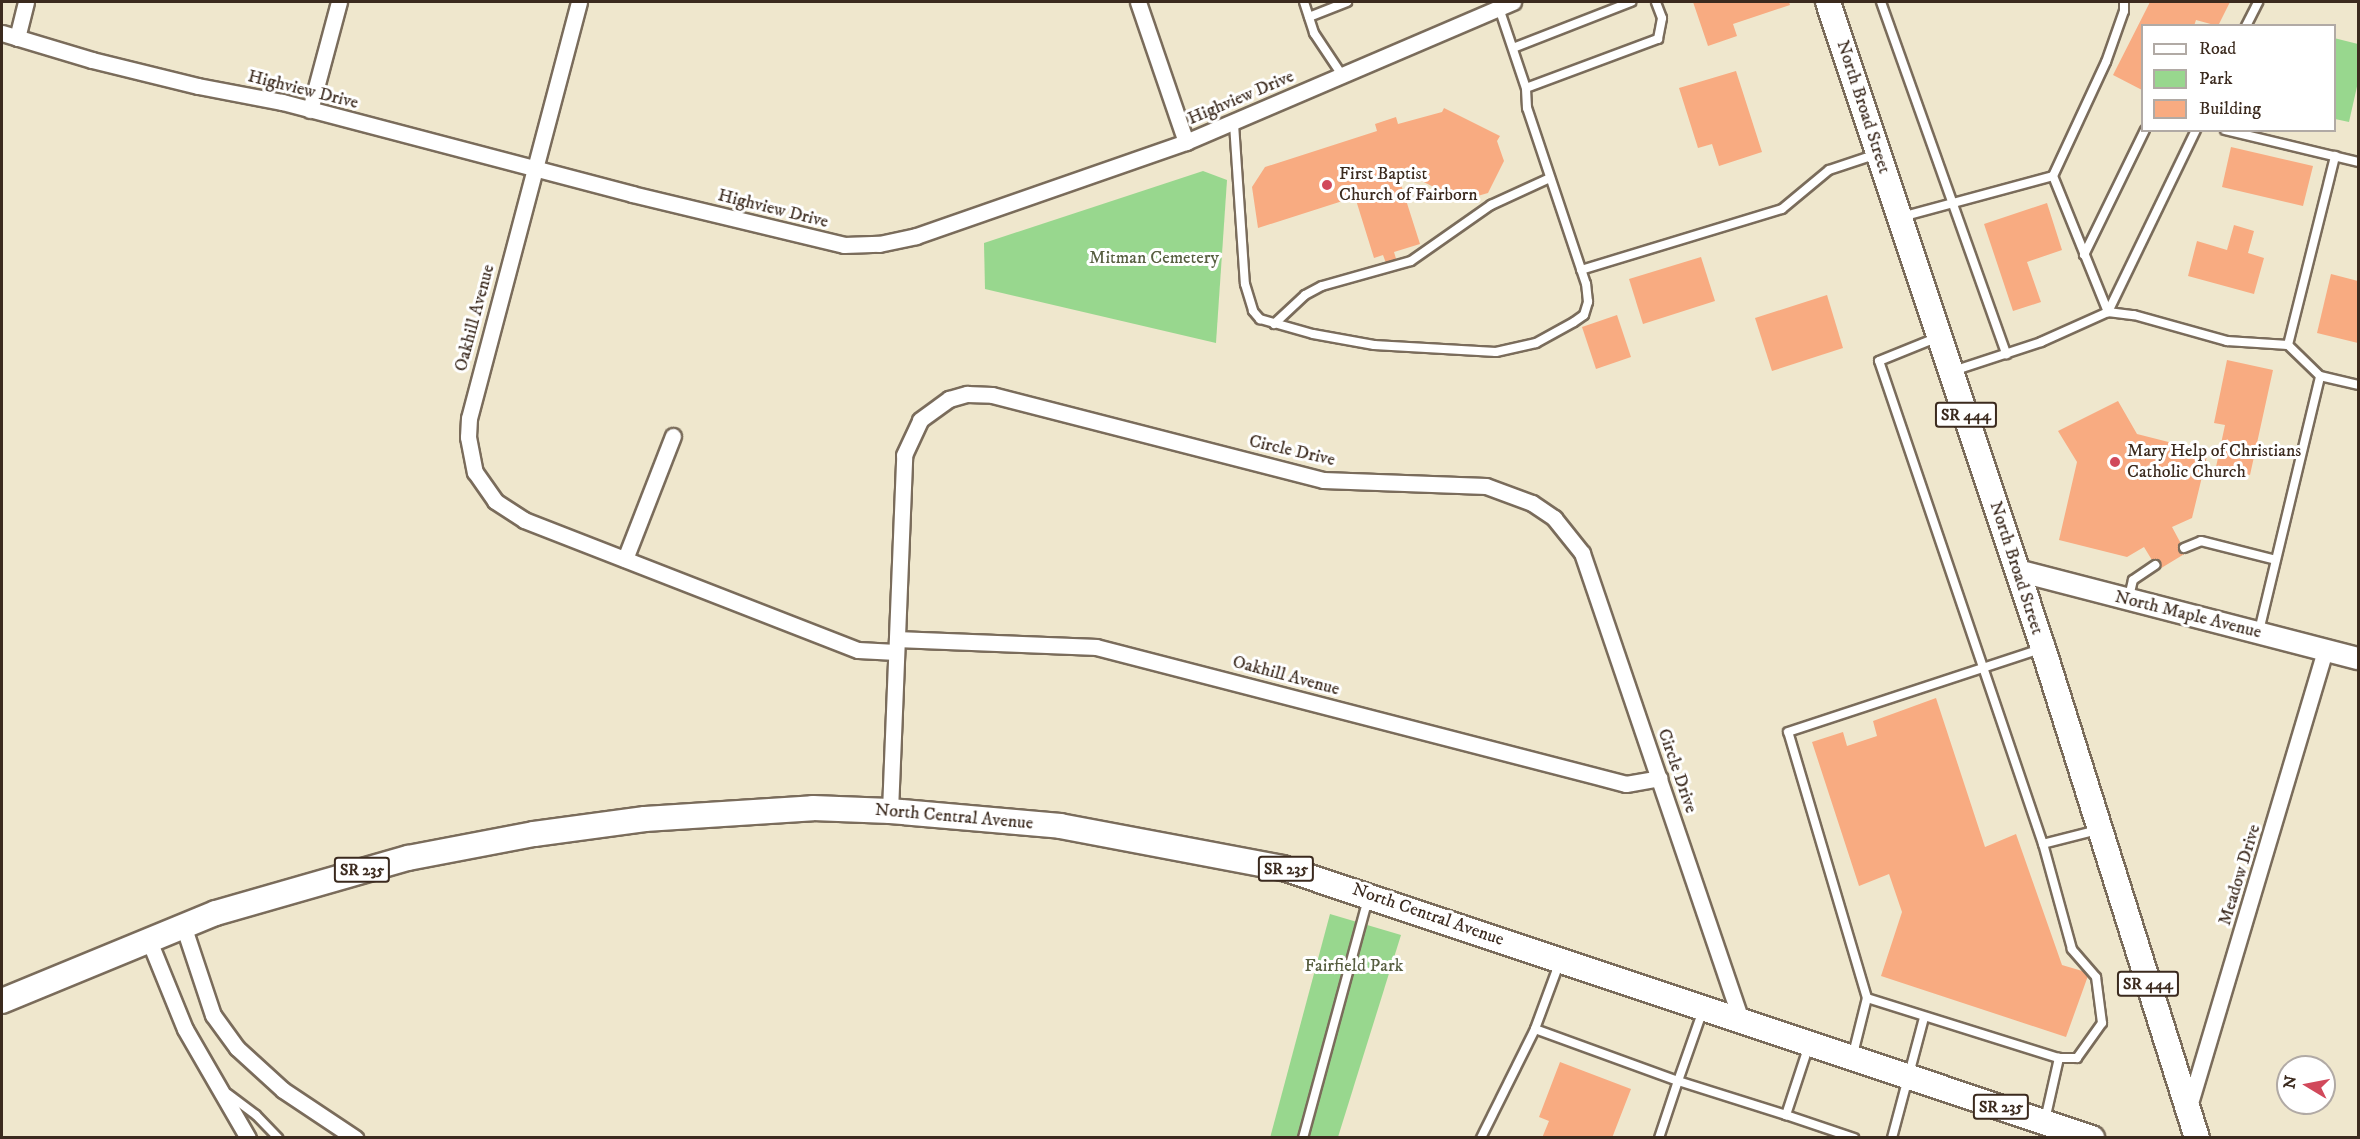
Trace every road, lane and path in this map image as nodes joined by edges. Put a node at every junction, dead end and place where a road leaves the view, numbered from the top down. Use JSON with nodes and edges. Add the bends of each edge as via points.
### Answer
{"nodes":[{"id":1,"x":26,"y":2,"type":"edge"},
{"id":2,"x":339,"y":2,"type":"edge"},
{"id":3,"x":579,"y":2,"type":"edge"},
{"id":4,"x":1138,"y":2,"type":"edge"},
{"id":5,"x":1304,"y":2,"type":"edge"},
{"id":6,"x":1347,"y":2,"type":"edge"},
{"id":7,"x":1631,"y":2,"type":"edge"},
{"id":8,"x":1656,"y":2,"type":"edge"},
{"id":9,"x":1828,"y":2,"type":"edge"},
{"id":10,"x":1881,"y":2,"type":"edge"},
{"id":11,"x":2124,"y":2,"type":"edge"},
{"id":12,"x":2258,"y":2,"type":"edge"},
{"id":13,"x":1506,"y":5,"type":"edge"},
{"id":14,"x":1309,"y":17,"type":"junction"},
{"id":15,"x":2247,"y":24,"type":"edge"},
{"id":16,"x":2,"y":33,"type":"edge"},
{"id":17,"x":17,"y":38,"type":"junction"},
{"id":18,"x":1513,"y":48,"type":"junction"},
{"id":19,"x":1343,"y":76,"type":"junction"},
{"id":20,"x":1526,"y":88,"type":"junction"},
{"id":21,"x":310,"y":110,"type":"junction"},
{"id":22,"x":1234,"y":124,"type":"junction"},
{"id":23,"x":2144,"y":132,"type":"edge"},
{"id":24,"x":2195,"y":132,"type":"edge"},
{"id":25,"x":2233,"y":132,"type":"edge"},
{"id":26,"x":1186,"y":142,"type":"junction"},
{"id":27,"x":1878,"y":154,"type":"junction"},
{"id":28,"x":2335,"y":156,"type":"junction"},
{"id":29,"x":2358,"y":162,"type":"edge"},
{"id":30,"x":535,"y":169,"type":"junction"},
{"id":31,"x":2053,"y":176,"type":"junction"},
{"id":32,"x":1550,"y":178,"type":"junction"},
{"id":33,"x":1950,"y":203,"type":"junction"},
{"id":34,"x":1900,"y":217,"type":"junction"},
{"id":35,"x":2084,"y":255,"type":"junction"},
{"id":36,"x":1581,"y":270,"type":"junction"},
{"id":37,"x":2108,"y":312,"type":"junction"},
{"id":38,"x":1274,"y":324,"type":"junction"},
{"id":39,"x":1939,"y":336,"type":"junction"},
{"id":40,"x":2288,"y":345,"type":"junction"},
{"id":41,"x":2006,"y":354,"type":"junction"},
{"id":42,"x":1951,"y":372,"type":"junction"},
{"id":43,"x":2320,"y":376,"type":"junction"},
{"id":44,"x":2358,"y":385,"type":"edge"},
{"id":45,"x":673,"y":436,"type":"dead end"},
{"id":46,"x":2184,"y":548,"type":"dead end"},
{"id":47,"x":625,"y":559,"type":"junction"},
{"id":48,"x":2276,"y":560,"type":"junction"},
{"id":49,"x":2155,"y":565,"type":"dead end"},
{"id":50,"x":2017,"y":570,"type":"junction"},
{"id":51,"x":2128,"y":600,"type":"junction"},
{"id":52,"x":2259,"y":633,"type":"junction"},
{"id":53,"x":896,"y":645,"type":"junction"},
{"id":54,"x":2043,"y":648,"type":"junction"},
{"id":55,"x":2325,"y":650,"type":"junction"},
{"id":56,"x":2358,"y":658,"type":"edge"},
{"id":57,"x":1981,"y":668,"type":"junction"},
{"id":58,"x":1659,"y":778,"type":"junction"},
{"id":59,"x":890,"y":811,"type":"junction"},
{"id":60,"x":2100,"y":830,"type":"junction"},
{"id":61,"x":2043,"y":844,"type":"junction"},
{"id":62,"x":1370,"y":895,"type":"junction"},
{"id":63,"x":183,"y":925,"type":"junction"},
{"id":64,"x":148,"y":938,"type":"junction"},
{"id":65,"x":1561,"y":960,"type":"junction"},
{"id":66,"x":1867,"y":998,"type":"junction"},
{"id":67,"x":2,"y":1001,"type":"edge"},
{"id":68,"x":1704,"y":1009,"type":"junction"},
{"id":69,"x":1924,"y":1018,"type":"junction"},
{"id":70,"x":1741,"y":1021,"type":"junction"},
{"id":71,"x":1535,"y":1029,"type":"junction"},
{"id":72,"x":1809,"y":1044,"type":"junction"},
{"id":73,"x":1852,"y":1058,"type":"junction"},
{"id":74,"x":2060,"y":1058,"type":"junction"},
{"id":75,"x":1910,"y":1078,"type":"junction"},
{"id":76,"x":1678,"y":1081,"type":"junction"},
{"id":77,"x":222,"y":1090,"type":"junction"},
{"id":78,"x":2188,"y":1110,"type":"junction"},
{"id":79,"x":1786,"y":1115,"type":"junction"},
{"id":80,"x":2045,"y":1122,"type":"junction"},
{"id":81,"x":248,"y":1137,"type":"edge"},
{"id":82,"x":278,"y":1137,"type":"edge"},
{"id":83,"x":355,"y":1137,"type":"edge"},
{"id":84,"x":1303,"y":1137,"type":"edge"},
{"id":85,"x":1481,"y":1137,"type":"edge"},
{"id":86,"x":1659,"y":1137,"type":"edge"},
{"id":87,"x":1854,"y":1137,"type":"edge"},
{"id":88,"x":1892,"y":1137,"type":"edge"},
{"id":89,"x":2091,"y":1137,"type":"edge"},
{"id":90,"x":2198,"y":1137,"type":"edge"}],
"edges":[{"from":1,"to":17,"type":"street"},
{"from":2,"to":21,"type":"street"},
{"from":3,"to":30,"type":"street","name":"Oakhill Avenue"},
{"from":4,"to":26,"type":"street"},
{"from":5,"to":14,"type":"lane"},
{"from":6,"to":14,"type":"lane"},
{"from":7,"to":18,"type":"lane"},
{"from":8,"to":20,"type":"lane","via":[[1662,18],[1658,39]]},
{"from":9,"to":27,"type":"main road","name":"North Broad Street","number":"SR 444"},
{"from":10,"to":33,"type":"lane"},
{"from":11,"to":31,"type":"lane","via":[[2106,62]]},
{"from":12,"to":15,"type":"lane"},
{"from":13,"to":18,"type":"lane"},
{"from":13,"to":19,"type":"street","name":"Highview Drive"},
{"from":14,"to":19,"type":"lane","via":[[1314,33]]},
{"from":16,"to":17,"type":"street","name":"Highview Drive"},
{"from":17,"to":21,"type":"street","name":"Highview Drive","via":[[188,84]]},
{"from":18,"to":20,"type":"lane"},
{"from":19,"to":22,"type":"street","name":"Highview Drive"},
{"from":20,"to":32,"type":"lane","via":[[1527,108]]},
{"from":21,"to":30,"type":"street","name":"Highview Drive"},
{"from":22,"to":26,"type":"street","name":"Highview Drive"},
{"from":22,"to":38,"type":"lane","via":[[1237,212],[1249,302],[1260,319]]},
{"from":23,"to":35,"type":"lane"},
{"from":24,"to":37,"type":"lane"},
{"from":25,"to":28,"type":"lane"},
{"from":26,"to":30,"type":"street","name":"Highview Drive","via":[[916,236],[879,244],[826,243]]},
{"from":27,"to":34,"type":"main road","name":"North Broad Street","number":"SR 444"},
{"from":27,"to":36,"type":"lane","via":[[1829,170],[1782,209]]},
{"from":28,"to":29,"type":"lane"},
{"from":28,"to":40,"type":"lane"},
{"from":30,"to":47,"type":"street","name":"Oakhill Avenue","via":[[469,418],[470,455],[484,487],[509,512]]},
{"from":31,"to":33,"type":"lane"},
{"from":31,"to":35,"type":"lane"},
{"from":32,"to":36,"type":"lane"},
{"from":32,"to":38,"type":"lane","via":[[1491,205],[1411,261],[1322,286],[1305,295]]},
{"from":33,"to":34,"type":"lane"},
{"from":33,"to":41,"type":"lane"},
{"from":34,"to":39,"type":"main road","name":"North Broad Street","number":"SR 444"},
{"from":35,"to":37,"type":"lane"},
{"from":36,"to":38,"type":"lane","via":[[1588,293],[1584,315],[1536,343],[1504,351],[1477,353],[1374,345]]},
{"from":37,"to":40,"type":"lane","via":[[2134,315],[2227,341]]},
{"from":37,"to":41,"type":"lane"},
{"from":39,"to":42,"type":"main road","name":"North Broad Street","number":"SR 444"},
{"from":39,"to":57,"type":"lane","via":[[1879,361]]},
{"from":40,"to":43,"type":"lane"},
{"from":41,"to":42,"type":"lane"},
{"from":42,"to":50,"type":"main road","name":"North Broad Street","number":"SR 444"},
{"from":43,"to":44,"type":"lane"},
{"from":43,"to":48,"type":"lane"},
{"from":45,"to":47,"type":"street"},
{"from":46,"to":48,"type":"lane","via":[[2201,541]]},
{"from":47,"to":53,"type":"street","name":"Oakhill Avenue","via":[[858,650]]},
{"from":48,"to":52,"type":"lane"},
{"from":49,"to":51,"type":"lane","via":[[2133,580]]},
{"from":50,"to":51,"type":"main road","name":"North Maple Avenue"},
{"from":50,"to":54,"type":"main road","name":"North Broad Street","number":"SR 444"},
{"from":51,"to":52,"type":"main road","name":"North Maple Avenue"},
{"from":52,"to":55,"type":"main road","name":"North Maple Avenue"},
{"from":53,"to":58,"type":"street","name":"Oakhill Avenue","via":[[1096,647],[1626,784]]},
{"from":53,"to":58,"type":"street","name":"Circle Drive","via":[[904,455],[909,438],[920,420],[949,399],[967,394],[992,395],[1323,480],[1486,486],[1532,503],[1554,518],[1582,554]]},
{"from":53,"to":59,"type":"street","name":"Circle Drive"},
{"from":54,"to":57,"type":"lane"},
{"from":54,"to":60,"type":"main road","name":"North Broad Street","number":"SR 444"},
{"from":55,"to":56,"type":"main road","name":"North Maple Avenue"},
{"from":55,"to":78,"type":"street","name":"Meadow Drive"},
{"from":57,"to":61,"type":"lane"},
{"from":57,"to":66,"type":"lane","via":[[1788,732]]},
{"from":58,"to":70,"type":"street","name":"Circle Drive"},
{"from":59,"to":62,"type":"main road","name":"North Central Avenue","number":"SR 235","via":[[1060,826],[1145,839],[1283,868]]},
{"from":59,"to":63,"type":"main road","name":"North Central Avenue","number":"SR 235","via":[[740,810],[645,819],[460,847],[325,880]]},
{"from":60,"to":61,"type":"lane"},
{"from":60,"to":78,"type":"main road","name":"North Broad Street","number":"SR 444"},
{"from":61,"to":74,"type":"lane","via":[[2072,949],[2096,977],[2102,1023],[2077,1058]]},
{"from":62,"to":65,"type":"main road","name":"North Central Avenue","number":"SR 235"},
{"from":62,"to":84,"type":"lane"},
{"from":63,"to":64,"type":"main road","number":"SR 235"},
{"from":63,"to":83,"type":"street","via":[[213,1014],[237,1048],[283,1090]]},
{"from":64,"to":67,"type":"main road","number":"SR 235"},
{"from":64,"to":77,"type":"street","via":[[185,1029]]},
{"from":65,"to":68,"type":"main road","name":"North Central Avenue","number":"SR 235"},
{"from":65,"to":71,"type":"lane"},
{"from":66,"to":69,"type":"lane"},
{"from":66,"to":73,"type":"lane"},
{"from":68,"to":70,"type":"main road","name":"North Central Avenue","number":"SR 235"},
{"from":68,"to":76,"type":"lane"},
{"from":69,"to":74,"type":"lane"},
{"from":69,"to":75,"type":"lane"},
{"from":70,"to":72,"type":"main road","name":"North Central Avenue","number":"SR 235"},
{"from":71,"to":76,"type":"lane"},
{"from":71,"to":85,"type":"lane"},
{"from":72,"to":73,"type":"main road","name":"North Central Avenue","number":"SR 235"},
{"from":72,"to":79,"type":"lane"},
{"from":73,"to":75,"type":"main road","name":"North Central Avenue","number":"SR 235"},
{"from":74,"to":80,"type":"lane"},
{"from":75,"to":80,"type":"main road","name":"North Central Avenue","number":"SR 235"},
{"from":75,"to":88,"type":"lane"},
{"from":76,"to":79,"type":"lane"},
{"from":76,"to":86,"type":"lane"},
{"from":77,"to":81,"type":"street"},
{"from":77,"to":82,"type":"lane","via":[[256,1114]]},
{"from":78,"to":90,"type":"main road","name":"North Broad Street","number":"SR 444"},
{"from":79,"to":87,"type":"lane"},
{"from":80,"to":89,"type":"main road","name":"North Central Avenue","number":"SR 235"}]}
